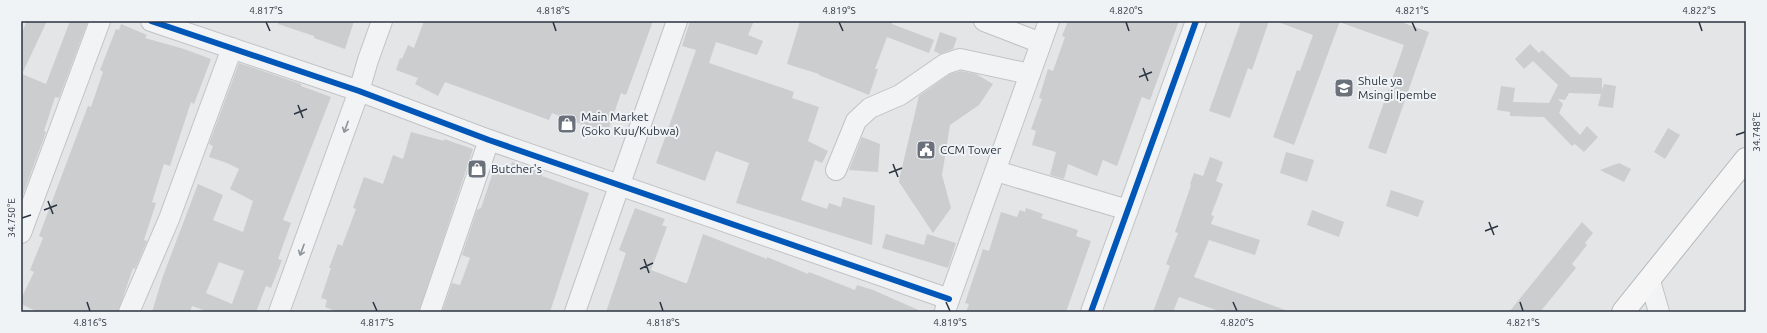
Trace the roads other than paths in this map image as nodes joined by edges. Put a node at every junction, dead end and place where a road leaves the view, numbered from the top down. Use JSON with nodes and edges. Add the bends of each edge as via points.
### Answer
{"nodes":[{"id":1,"x":100,"y":21,"type":"edge"},
{"id":2,"x":151,"y":21,"type":"edge"},
{"id":3,"x":382,"y":21,"type":"edge"},
{"id":4,"x":677,"y":21,"type":"edge"},
{"id":5,"x":984,"y":21,"type":"edge"},
{"id":6,"x":1049,"y":21,"type":"edge"},
{"id":7,"x":1196,"y":21,"type":"edge"},
{"id":8,"x":1041,"y":43,"type":"junction"},
{"id":9,"x":232,"y":48,"type":"junction"},
{"id":10,"x":1030,"y":74,"type":"junction"},
{"id":11,"x":359,"y":91,"type":"junction"},
{"id":12,"x":490,"y":140,"type":"junction"},
{"id":13,"x":1746,"y":159,"type":"edge"},
{"id":14,"x":836,"y":170,"type":"dead end"},
{"id":15,"x":996,"y":171,"type":"junction"},
{"id":16,"x":618,"y":185,"type":"junction"},
{"id":17,"x":1128,"y":210,"type":"junction"},
{"id":18,"x":21,"y":232,"type":"edge"},
{"id":19,"x":1650,"y":281,"type":"junction"},
{"id":20,"x":947,"y":306,"type":"edge"},
{"id":21,"x":129,"y":312,"type":"edge"},
{"id":22,"x":279,"y":312,"type":"edge"},
{"id":23,"x":430,"y":312,"type":"edge"},
{"id":24,"x":575,"y":312,"type":"edge"},
{"id":25,"x":1091,"y":312,"type":"edge"},
{"id":26,"x":1623,"y":312,"type":"edge"},
{"id":27,"x":1659,"y":312,"type":"edge"}],
"edges":[{"from":1,"to":18,"type":"street"},
{"from":2,"to":9,"type":"street"},
{"from":3,"to":11,"type":"street"},
{"from":4,"to":16,"type":"street"},
{"from":5,"to":8,"type":"street"},
{"from":6,"to":8,"type":"street"},
{"from":7,"to":17,"type":"street"},
{"from":8,"to":10,"type":"street"},
{"from":9,"to":11,"type":"street"},
{"from":9,"to":21,"type":"street","via":[[169,219]]},
{"from":10,"to":14,"type":"street","via":[[960,59],[945,64],[900,94],[870,108],[856,121]]},
{"from":10,"to":15,"type":"street"},
{"from":11,"to":12,"type":"street"},
{"from":11,"to":22,"type":"street","one_way":true},
{"from":12,"to":16,"type":"street"},
{"from":12,"to":23,"type":"street"},
{"from":13,"to":19,"type":"highway"},
{"from":15,"to":17,"type":"street"},
{"from":15,"to":20,"type":"street"},
{"from":16,"to":20,"type":"street"},
{"from":16,"to":24,"type":"street"},
{"from":17,"to":25,"type":"street"},
{"from":19,"to":26,"type":"highway"},
{"from":19,"to":27,"type":"street"}]}
